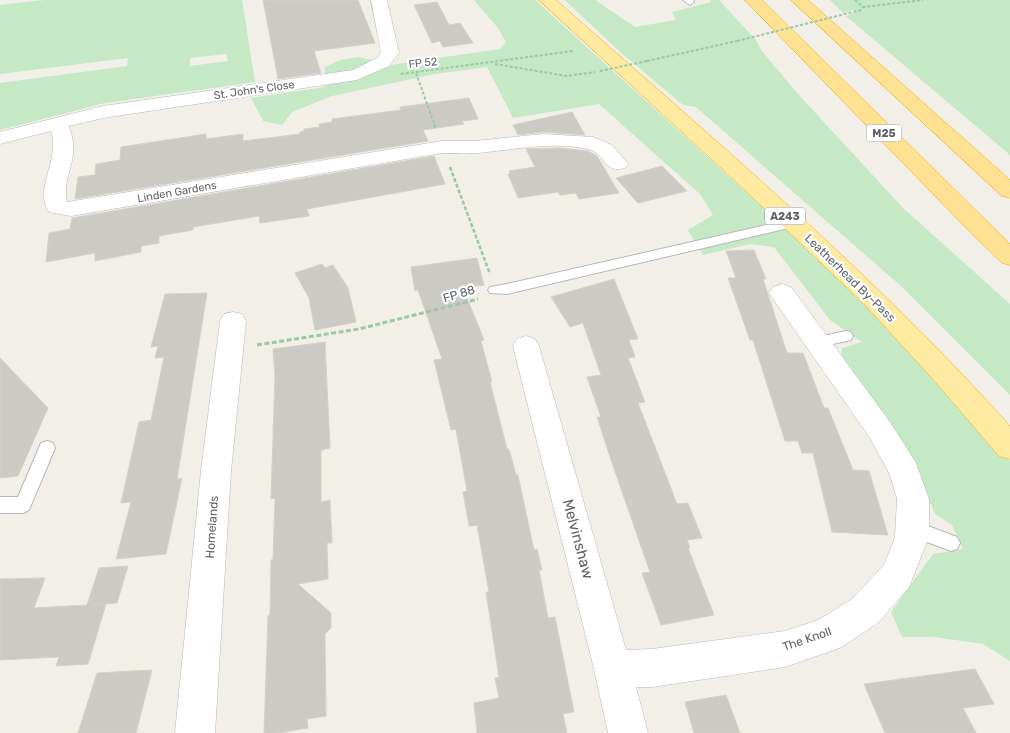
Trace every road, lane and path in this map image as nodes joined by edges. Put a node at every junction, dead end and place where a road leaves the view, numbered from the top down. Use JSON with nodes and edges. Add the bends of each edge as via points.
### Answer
{"nodes":[{"id":1,"x":379,"y":0,"type":"edge"},
{"id":2,"x":547,"y":0,"type":"edge"},
{"id":3,"x":799,"y":0,"type":"edge"},
{"id":4,"x":855,"y":0,"type":"edge"},
{"id":5,"x":923,"y":0,"type":"edge"},
{"id":6,"x":753,"y":2,"type":"edge"},
{"id":7,"x":863,"y":7,"type":"junction"},
{"id":8,"x":573,"y":51,"type":"dead end"},
{"id":9,"x":490,"y":64,"type":"junction"},
{"id":10,"x":416,"y":74,"type":"junction"},
{"id":11,"x":358,"y":75,"type":"junction"},
{"id":12,"x":58,"y":123,"type":"junction"},
{"id":13,"x":0,"y":138,"type":"edge"},
{"id":14,"x":442,"y":147,"type":"junction"},
{"id":15,"x":618,"y":164,"type":"dead end"},
{"id":16,"x":1010,"y":191,"type":"edge"},
{"id":17,"x":792,"y":223,"type":"junction"},
{"id":18,"x":1010,"y":257,"type":"edge"},
{"id":19,"x":496,"y":290,"type":"junction"},
{"id":20,"x":782,"y":294,"type":"dead end"},
{"id":21,"x":231,"y":336,"type":"joint"},
{"id":22,"x":526,"y":346,"type":"dead end"},
{"id":23,"x":1010,"y":447,"type":"edge"},
{"id":24,"x":47,"y":448,"type":"dead end"},
{"id":25,"x":0,"y":505,"type":"edge"},
{"id":26,"x":912,"y":528,"type":"junction"},
{"id":27,"x":951,"y":543,"type":"dead end"},
{"id":28,"x":613,"y":669,"type":"junction"},
{"id":29,"x":195,"y":733,"type":"edge"},
{"id":30,"x":628,"y":733,"type":"edge"}],
"edges":[{"from":1,"to":11,"type":"street","name":"St. John's Close","via":[[390,54],[383,62]]},
{"from":2,"to":17,"type":"highway","name":"Leatherhead By-Pass","number":"A243"},
{"from":3,"to":16,"type":"highway"},
{"from":4,"to":7,"type":"path"},
{"from":5,"to":7,"type":"path"},
{"from":6,"to":18,"type":"highway","number":"M25"},
{"from":7,"to":9,"type":"path","bridge":true,"via":[[737,41],[600,71],[567,76]]},
{"from":8,"to":9,"type":"path","name":"FP 52"},
{"from":9,"to":10,"type":"path","name":"FP 52"},
{"from":10,"to":11,"type":"path","name":"FP 52"},
{"from":10,"to":14,"type":"path"},
{"from":11,"to":12,"type":"street","name":"St. John's Close","via":[[104,112]]},
{"from":12,"to":13,"type":"street"},
{"from":12,"to":14,"type":"street","name":"Linden Gardens","via":[[66,151],[54,197],[57,207],[71,209]]},
{"from":14,"to":15,"type":"street","via":[[543,140],[593,143],[605,149]]},
{"from":14,"to":19,"type":"path"},
{"from":17,"to":19,"type":"lane"},
{"from":17,"to":23,"type":"highway","name":"Leatherhead By-Pass","number":"A243","via":[[924,351]]},
{"from":19,"to":21,"type":"path","name":"FP 88","via":[[475,301],[359,328]]},
{"from":20,"to":26,"type":"street","name":"The Knoll","via":[[833,339],[905,472],[913,499]]},
{"from":21,"to":29,"type":"street","name":"Homelands","via":[[216,471]]},
{"from":22,"to":28,"type":"street","name":"Melvinshaw"},
{"from":24,"to":25,"type":"lane","via":[[23,506]]},
{"from":26,"to":27,"type":"lane"},
{"from":26,"to":28,"type":"street","name":"The Knoll","via":[[912,537],[897,576],[865,611],[827,635],[785,649],[652,668]]},
{"from":28,"to":30,"type":"street","name":"Melvinshaw"}]}
